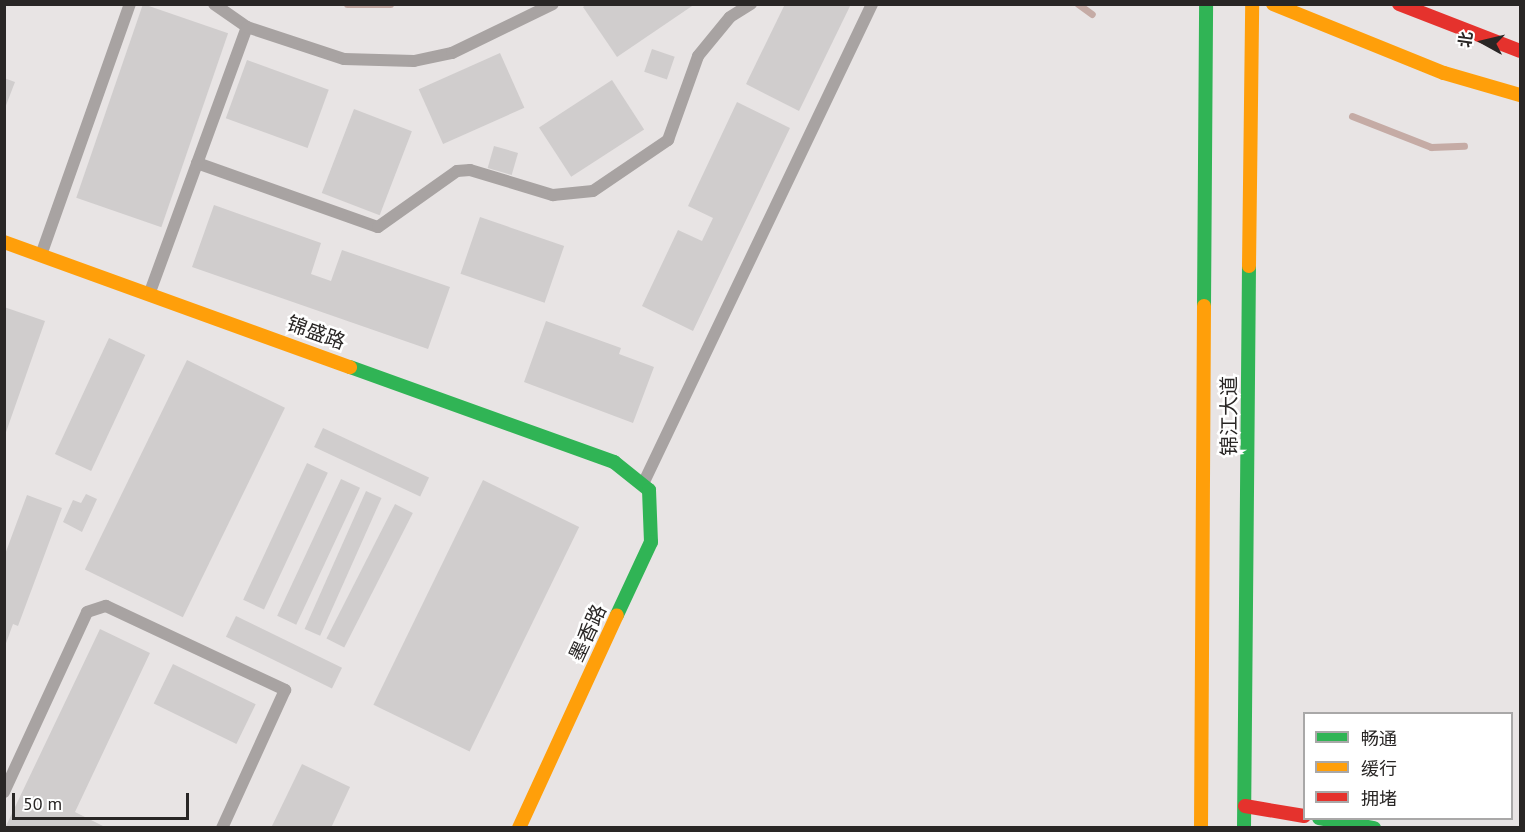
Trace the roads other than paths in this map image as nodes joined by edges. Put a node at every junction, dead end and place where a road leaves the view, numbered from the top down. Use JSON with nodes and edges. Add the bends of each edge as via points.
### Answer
{"nodes":[{"id":1,"x":130,"y":4,"type":"edge"},
{"id":2,"x":214,"y":4,"type":"edge"},
{"id":3,"x":553,"y":4,"type":"edge"},
{"id":4,"x":751,"y":4,"type":"edge"},
{"id":5,"x":872,"y":4,"type":"edge"},
{"id":6,"x":1206,"y":4,"type":"edge"},
{"id":7,"x":1251,"y":4,"type":"edge"},
{"id":8,"x":1273,"y":4,"type":"edge"},
{"id":9,"x":1399,"y":4,"type":"edge"},
{"id":10,"x":247,"y":27,"type":"junction"},
{"id":11,"x":1521,"y":51,"type":"edge"},
{"id":12,"x":1521,"y":95,"type":"edge"},
{"id":13,"x":197,"y":163,"type":"junction"},
{"id":14,"x":4,"y":242,"type":"edge"},
{"id":15,"x":41,"y":255,"type":"junction"},
{"id":16,"x":149,"y":294,"type":"junction"},
{"id":17,"x":642,"y":485,"type":"junction"},
{"id":18,"x":4,"y":792,"type":"edge"},
{"id":19,"x":1245,"y":806,"type":"junction"},
{"id":20,"x":1303,"y":816,"type":"edge"},
{"id":21,"x":1325,"y":820,"type":"edge"},
{"id":22,"x":222,"y":828,"type":"edge"},
{"id":23,"x":519,"y":828,"type":"edge"},
{"id":24,"x":1201,"y":828,"type":"edge"},
{"id":25,"x":1244,"y":828,"type":"edge"},
{"id":26,"x":1374,"y":828,"type":"edge"}],
"edges":[{"from":1,"to":15,"type":"lane"},
{"from":2,"to":10,"type":"lane"},
{"from":3,"to":10,"type":"lane","via":[[525,22],[452,53],[414,61],[344,59]]},
{"from":4,"to":13,"type":"lane","via":[[730,17],[698,56],[668,140],[593,191],[553,195],[470,170],[456,171],[378,227]]},
{"from":5,"to":17,"type":"lane"},
{"from":6,"to":24,"type":"main road","name":"锦江大道"},
{"from":7,"to":19,"type":"main road","name":"锦江大道"},
{"from":8,"to":12,"type":"main road","via":[[1444,73]]},
{"from":9,"to":11,"type":"main road"},
{"from":10,"to":13,"type":"lane"},
{"from":13,"to":16,"type":"lane"},
{"from":14,"to":15,"type":"main road","name":"锦盛路"},
{"from":15,"to":16,"type":"main road","name":"锦盛路"},
{"from":16,"to":17,"type":"main road","name":"锦盛路","via":[[614,462]]},
{"from":17,"to":23,"type":"main road","name":"墨香路","via":[[649,490],[651,542]]},
{"from":18,"to":22,"type":"lane","via":[[87,612],[106,606],[285,690]]},
{"from":19,"to":20,"type":"main road"},
{"from":19,"to":25,"type":"main road","name":"锦江大道"},
{"from":21,"to":26,"type":"main road"}]}
